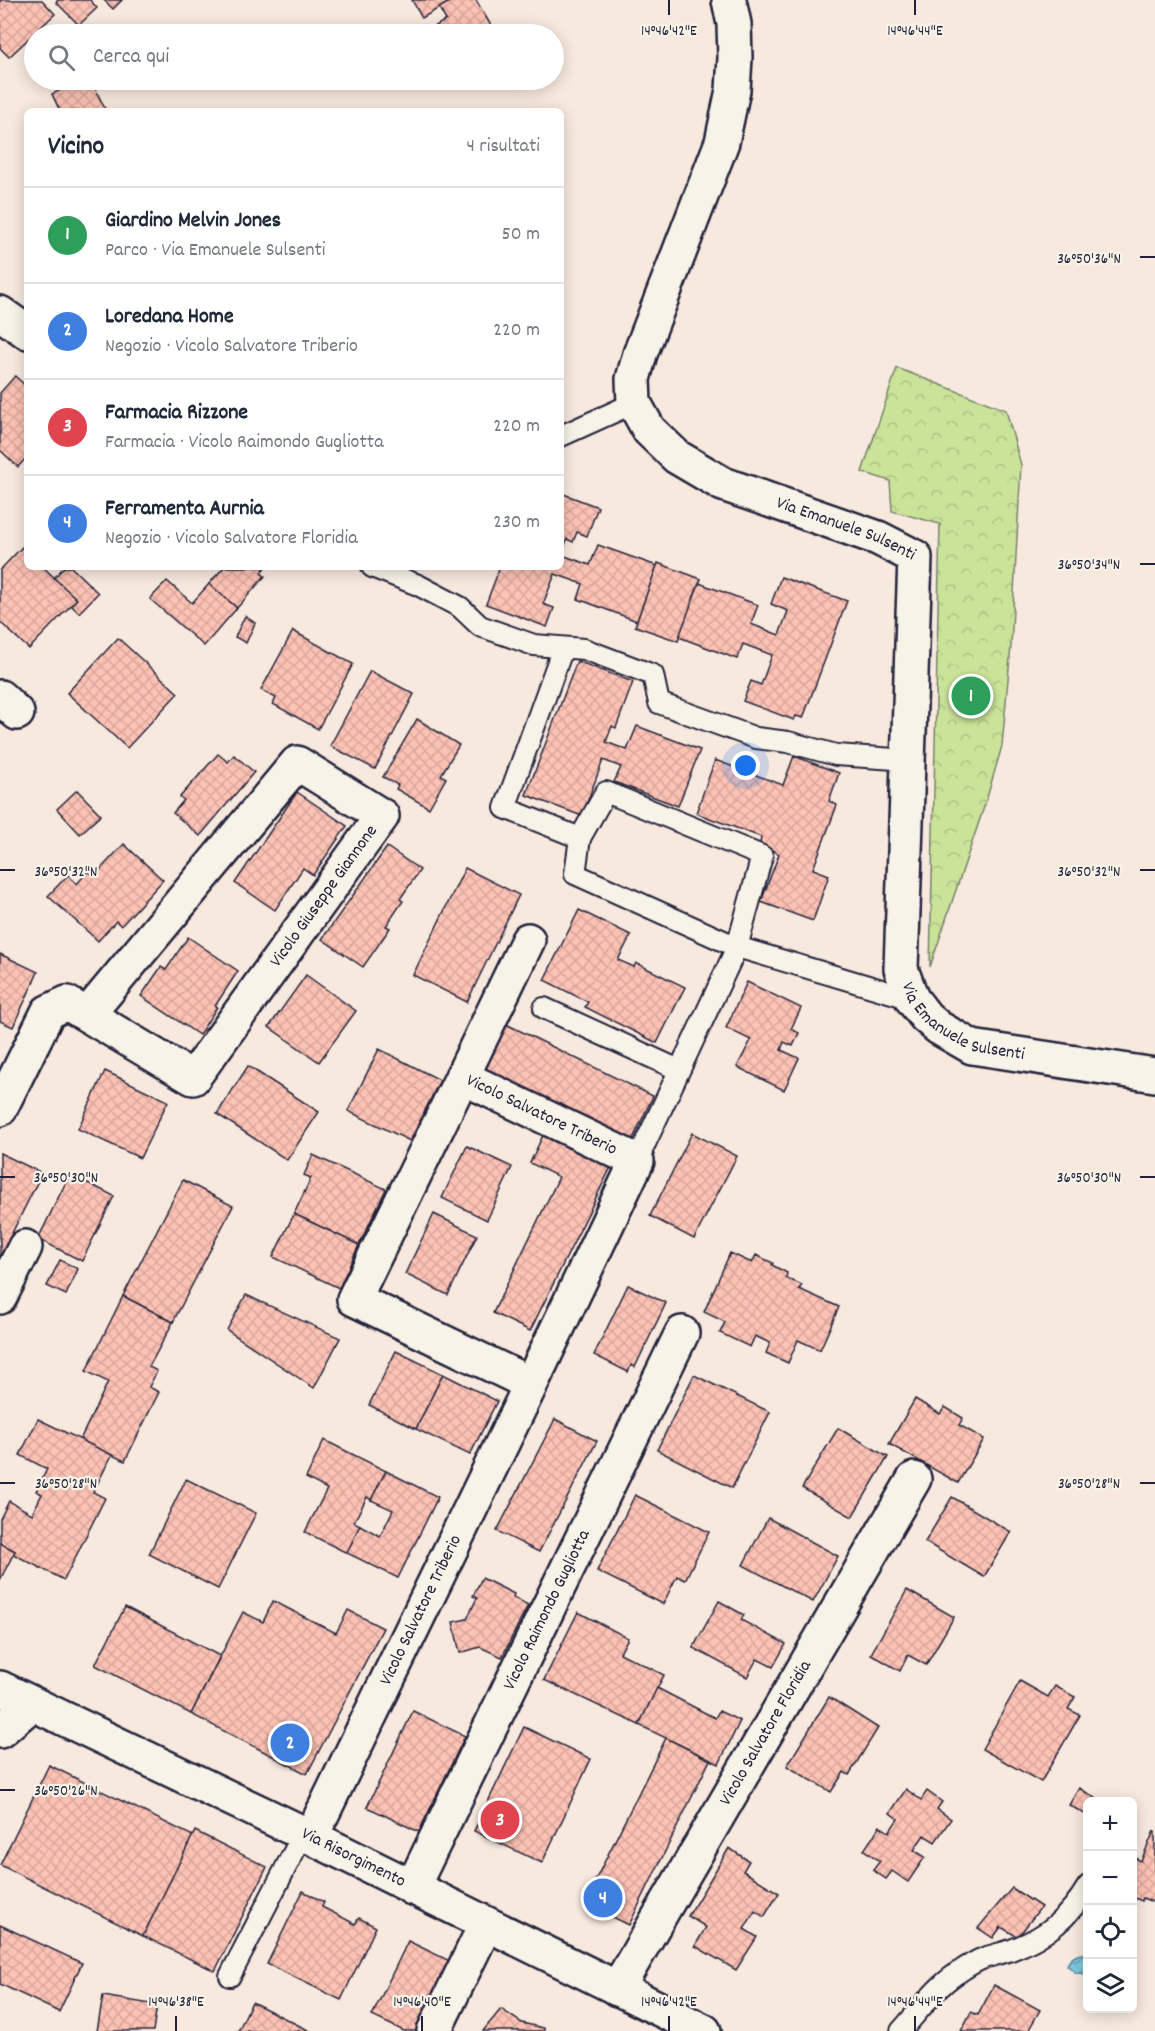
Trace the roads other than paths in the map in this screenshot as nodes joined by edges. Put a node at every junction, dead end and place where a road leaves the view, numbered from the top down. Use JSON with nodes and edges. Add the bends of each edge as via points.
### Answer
{"nodes":[{"id":1,"x":729,"y":0,"type":"edge"},
{"id":2,"x":0,"y":313,"type":"edge"},
{"id":3,"x":24,"y":330,"type":"edge"},
{"id":4,"x":634,"y":403,"type":"junction"},
{"id":5,"x":564,"y":435,"type":"edge"},
{"id":6,"x":380,"y":570,"type":"edge"},
{"id":7,"x":562,"y":648,"type":"junction"},
{"id":8,"x":910,"y":760,"type":"junction"},
{"id":9,"x":580,"y":838,"type":"junction"},
{"id":10,"x":528,"y":940,"type":"dead end"},
{"id":11,"x":737,"y":947,"type":"junction"},
{"id":12,"x":912,"y":999,"type":"junction"},
{"id":13,"x":544,"y":1008,"type":"dead end"},
{"id":14,"x":88,"y":1014,"type":"junction"},
{"id":15,"x":679,"y":1070,"type":"junction"},
{"id":16,"x":1155,"y":1075,"type":"edge"},
{"id":17,"x":462,"y":1077,"type":"junction"},
{"id":18,"x":0,"y":1110,"type":"edge"},
{"id":19,"x":637,"y":1161,"type":"junction"},
{"id":20,"x":25,"y":1247,"type":"dead end"},
{"id":21,"x":0,"y":1297,"type":"edge"},
{"id":22,"x":682,"y":1333,"type":"dead end"},
{"id":23,"x":531,"y":1384,"type":"junction"},
{"id":24,"x":914,"y":1479,"type":"dead end"},
{"id":25,"x":0,"y":1688,"type":"edge"},
{"id":26,"x":32,"y":1704,"type":"junction"},
{"id":27,"x":0,"y":1731,"type":"edge"},
{"id":28,"x":307,"y":1835,"type":"junction"},
{"id":29,"x":412,"y":1888,"type":"junction"},
{"id":30,"x":1083,"y":1894,"type":"edge"},
{"id":31,"x":486,"y":1924,"type":"junction"},
{"id":32,"x":230,"y":1976,"type":"dead end"},
{"id":33,"x":617,"y":1989,"type":"junction"},
{"id":34,"x":434,"y":2031,"type":"edge"},
{"id":35,"x":704,"y":2031,"type":"edge"},
{"id":36,"x":901,"y":2031,"type":"edge"}],
"edges":[{"from":1,"to":4,"type":"street","via":[[735,58],[722,142],[640,354],[633,379]]},
{"from":2,"to":3,"type":"street"},
{"from":4,"to":5,"type":"lane"},
{"from":4,"to":8,"type":"street","name":"Via Emanuele Sulsenti","via":[[649,430],[677,457],[723,484],[878,538],[915,557]]},
{"from":6,"to":7,"type":"lane","via":[[460,607],[480,626],[534,645]]},
{"from":7,"to":8,"type":"lane","via":[[584,649],[652,675],[659,703],[756,738],[836,755]]},
{"from":7,"to":9,"type":"lane","via":[[505,808]]},
{"from":8,"to":12,"type":"street","name":"Via Emanuele Sulsenti","via":[[901,969]]},
{"from":9,"to":11,"type":"lane","via":[[575,874]]},
{"from":9,"to":11,"type":"lane","via":[[606,792],[762,856]]},
{"from":10,"to":17,"type":"street"},
{"from":11,"to":12,"type":"lane"},
{"from":11,"to":15,"type":"lane"},
{"from":12,"to":16,"type":"street","name":"Via Emanuele Sulsenti","via":[[939,1028],[972,1047]]},
{"from":13,"to":15,"type":"lane"},
{"from":14,"to":14,"type":"street","name":"Vicolo Giuseppe Giannone","via":[[193,1078],[382,816],[297,763]]},
{"from":14,"to":18,"type":"street","name":"Vicolo Giuseppe Giannone","via":[[67,1003],[48,1012]]},
{"from":15,"to":19,"type":"lane"},
{"from":17,"to":19,"type":"street","name":"Vicolo Salvatore Triberio"},
{"from":17,"to":23,"type":"street","name":"Vicolo Salvatore Triberio","via":[[354,1299]]},
{"from":19,"to":23,"type":"street","name":"Vicolo Salvatore Triberio"},
{"from":20,"to":21,"type":"street"},
{"from":22,"to":29,"type":"street","name":"Vicolo Raimondo Gugliotta"},
{"from":23,"to":28,"type":"street","name":"Vicolo Salvatore Triberio"},
{"from":24,"to":33,"type":"street","name":"Vicolo Salvatore Floridia"},
{"from":25,"to":26,"type":"street","name":"Via Risorgimento"},
{"from":26,"to":27,"type":"street"},
{"from":26,"to":28,"type":"street","name":"Via Risorgimento"},
{"from":28,"to":29,"type":"street","name":"Via Risorgimento"},
{"from":28,"to":32,"type":"lane"},
{"from":29,"to":31,"type":"street","name":"Via Risorgimento"},
{"from":30,"to":36,"type":"lane","via":[[1060,1922],[1040,1937],[981,1959],[954,1975]]},
{"from":31,"to":33,"type":"street","name":"Via Risorgimento"},
{"from":31,"to":34,"type":"street"},
{"from":33,"to":35,"type":"street","name":"Via Risorgimento"}]}
